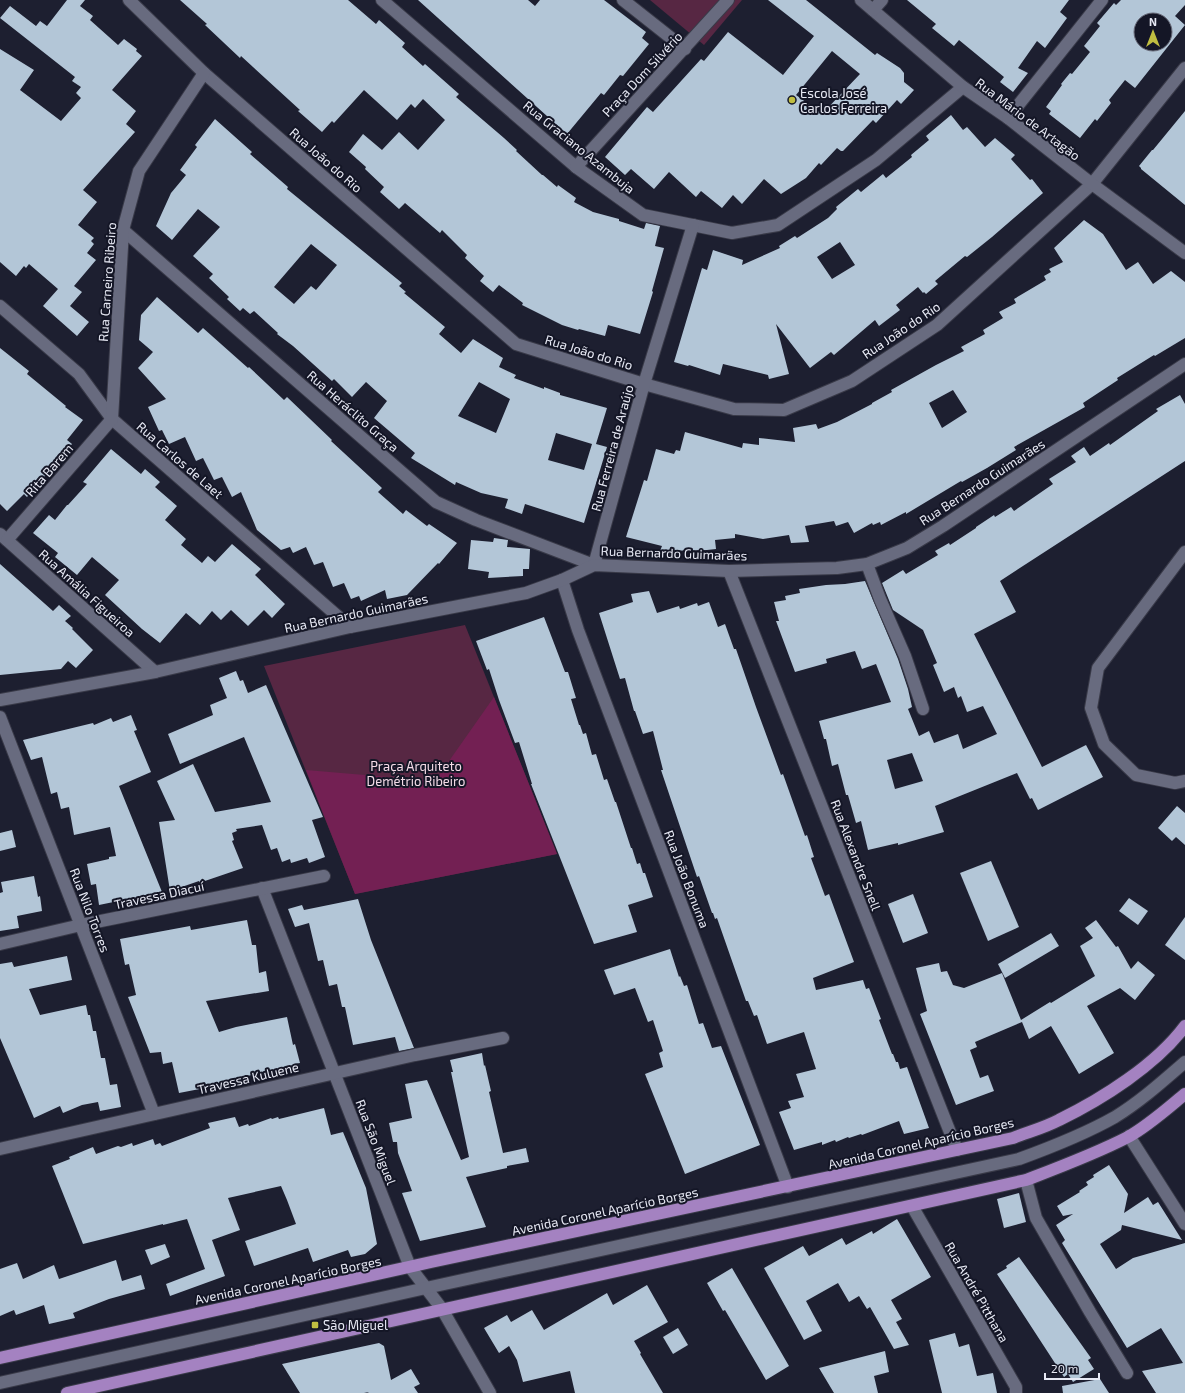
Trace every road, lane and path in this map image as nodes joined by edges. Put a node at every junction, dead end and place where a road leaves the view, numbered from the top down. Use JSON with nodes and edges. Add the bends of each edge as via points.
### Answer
{"nodes":[{"id":1,"x":129,"y":0,"type":"edge"},
{"id":2,"x":382,"y":0,"type":"edge"},
{"id":3,"x":623,"y":0,"type":"edge"},
{"id":4,"x":728,"y":0,"type":"edge"},
{"id":5,"x":861,"y":0,"type":"edge"},
{"id":6,"x":882,"y":0,"type":"edge"},
{"id":7,"x":1102,"y":0,"type":"edge"},
{"id":8,"x":873,"y":10,"type":"junction"},
{"id":9,"x":685,"y":49,"type":"junction"},
{"id":10,"x":1185,"y":68,"type":"edge"},
{"id":11,"x":204,"y":73,"type":"junction"},
{"id":12,"x":963,"y":87,"type":"junction"},
{"id":13,"x":1008,"y":118,"type":"junction"},
{"id":14,"x":576,"y":167,"type":"junction"},
{"id":15,"x":1092,"y":184,"type":"junction"},
{"id":16,"x":693,"y":225,"type":"junction"},
{"id":17,"x":123,"y":230,"type":"junction"},
{"id":18,"x":1185,"y":253,"type":"edge"},
{"id":19,"x":0,"y":306,"type":"edge"},
{"id":20,"x":1185,"y":364,"type":"edge"},
{"id":21,"x":644,"y":384,"type":"junction"},
{"id":22,"x":112,"y":419,"type":"junction"},
{"id":23,"x":3,"y":537,"type":"edge"},
{"id":24,"x":1185,"y":552,"type":"edge"},
{"id":25,"x":867,"y":564,"type":"junction"},
{"id":26,"x":594,"y":565,"type":"junction"},
{"id":27,"x":729,"y":571,"type":"junction"},
{"id":28,"x":562,"y":580,"type":"junction"},
{"id":29,"x":350,"y":627,"type":"junction"},
{"id":30,"x":155,"y":672,"type":"junction"},
{"id":31,"x":0,"y":700,"type":"edge"},
{"id":32,"x":923,"y":709,"type":"dead end"},
{"id":33,"x":0,"y":717,"type":"edge"},
{"id":34,"x":1185,"y":782,"type":"edge"},
{"id":35,"x":324,"y":876,"type":"dead end"},
{"id":36,"x":262,"y":888,"type":"junction"},
{"id":37,"x":81,"y":925,"type":"junction"},
{"id":38,"x":0,"y":944,"type":"edge"},
{"id":39,"x":1185,"y":1026,"type":"edge"},
{"id":40,"x":503,"y":1038,"type":"dead end"},
{"id":41,"x":1185,"y":1062,"type":"edge"},
{"id":42,"x":334,"y":1073,"type":"junction"},
{"id":43,"x":1185,"y":1094,"type":"edge"},
{"id":44,"x":154,"y":1114,"type":"junction"},
{"id":45,"x":1129,"y":1136,"type":"junction"},
{"id":46,"x":0,"y":1149,"type":"edge"},
{"id":47,"x":957,"y":1150,"type":"junction"},
{"id":48,"x":1026,"y":1180,"type":"junction"},
{"id":49,"x":788,"y":1187,"type":"junction"},
{"id":50,"x":912,"y":1206,"type":"junction"},
{"id":51,"x":1185,"y":1224,"type":"edge"},
{"id":52,"x":410,"y":1267,"type":"junction"},
{"id":53,"x":426,"y":1288,"type":"junction"},
{"id":54,"x":442,"y":1309,"type":"junction"},
{"id":55,"x":0,"y":1358,"type":"edge"},
{"id":56,"x":1127,"y":1372,"type":"dead end"},
{"id":57,"x":0,"y":1383,"type":"edge"},
{"id":58,"x":67,"y":1393,"type":"edge"},
{"id":59,"x":490,"y":1393,"type":"edge"},
{"id":60,"x":1016,"y":1393,"type":"edge"}],
"edges":[{"from":1,"to":11,"type":"street","name":"Rua João do Rio"},
{"from":2,"to":14,"type":"street","name":"Rua Graciano Azambuja"},
{"from":3,"to":9,"type":"street"},
{"from":4,"to":9,"type":"street","name":"Praça Dom Silvério"},
{"from":5,"to":8,"type":"street","name":"Rua Mário de Artagão"},
{"from":6,"to":8,"type":"street"},
{"from":7,"to":13,"type":"street"},
{"from":8,"to":12,"type":"street","name":"Rua Mário de Artagão"},
{"from":9,"to":14,"type":"street","name":"Praça Dom Silvério"},
{"from":10,"to":15,"type":"street","name":"Rua João do Rio"},
{"from":11,"to":17,"type":"street","name":"Rua Carneiro Ribeiro","via":[[139,171]]},
{"from":11,"to":21,"type":"street","name":"Rua João do Rio","via":[[516,344]]},
{"from":12,"to":13,"type":"street","name":"Rua Mário de Artagão"},
{"from":12,"to":16,"type":"street","name":"Rua Graciano Azambuja","via":[[876,160],[778,225],[732,233]]},
{"from":13,"to":15,"type":"street","name":"Rua Mário de Artagão"},
{"from":14,"to":16,"type":"street","name":"Rua Graciano Azambuja","via":[[643,215]]},
{"from":15,"to":18,"type":"street","name":"Rua Mário de Artagão"},
{"from":15,"to":21,"type":"street","name":"Rua João do Rio","via":[[937,326],[845,384],[784,410],[734,409]]},
{"from":16,"to":21,"type":"street","name":"Rua Ferreira de Araújo"},
{"from":17,"to":22,"type":"street","name":"Rua Carneiro Ribeiro"},
{"from":17,"to":26,"type":"street","name":"Rua Heráclito Graça","via":[[436,502]]},
{"from":19,"to":22,"type":"street","name":"Rua Carlos de Laet","via":[[79,374]]},
{"from":20,"to":25,"type":"street","name":"Rua Bernardo Guimarães","via":[[943,526],[906,548]]},
{"from":21,"to":26,"type":"street","name":"Rua Ferreira de Araújo"},
{"from":22,"to":23,"type":"street","name":"Rita Barem"},
{"from":22,"to":29,"type":"street","name":"Rua Carlos de Laet"},
{"from":23,"to":30,"type":"street","name":"Rua Amália Figueiroa"},
{"from":24,"to":34,"type":"street","via":[[1098,668],[1091,708],[1104,744],[1136,775],[1175,783]]},
{"from":25,"to":27,"type":"street","name":"Rua Bernardo Guimarães","via":[[837,568]]},
{"from":25,"to":32,"type":"street","via":[[905,656]]},
{"from":26,"to":27,"type":"street","name":"Rua Bernardo Guimarães"},
{"from":26,"to":28,"type":"street","name":"Rua Bernardo Guimarães"},
{"from":27,"to":47,"type":"street","name":"Rua Alexandre Snell"},
{"from":28,"to":29,"type":"street","name":"Rua Bernardo Guimarães","via":[[526,593]]},
{"from":28,"to":49,"type":"street","name":"Rua João Bonuma"},
{"from":29,"to":30,"type":"street","name":"Rua Bernardo Guimarães"},
{"from":30,"to":31,"type":"street","name":"Rua Bernardo Guimarães"},
{"from":33,"to":37,"type":"street","name":"Rua Nilo Torres"},
{"from":35,"to":36,"type":"street","name":"Travessa Diacuí"},
{"from":36,"to":37,"type":"street","name":"Travessa Diacuí"},
{"from":36,"to":42,"type":"street","name":"Rua São Miguel"},
{"from":37,"to":38,"type":"street","name":"Travessa Diacuí"},
{"from":37,"to":44,"type":"street","name":"Rua Nilo Torres"},
{"from":39,"to":47,"type":"main road","name":"Avenida Coronel Aparício Borges","via":[[1176,1038],[1139,1072],[1058,1121],[1013,1138]]},
{"from":40,"to":42,"type":"street","name":"Travessa Kuluene"},
{"from":41,"to":53,"type":"street","via":[[1152,1091],[1115,1116],[1069,1140],[1019,1159]]},
{"from":42,"to":44,"type":"street","name":"Travessa Kuluene"},
{"from":42,"to":52,"type":"street","name":"Rua São Miguel"},
{"from":43,"to":45,"type":"main road"},
{"from":44,"to":46,"type":"street","name":"Travessa Kuluene"},
{"from":45,"to":48,"type":"main road","via":[[1080,1160]]},
{"from":45,"to":51,"type":"street"},
{"from":47,"to":49,"type":"main road","name":"Avenida Coronel Aparício Borges"},
{"from":48,"to":50,"type":"main road"},
{"from":48,"to":56,"type":"street","via":[[1036,1218]]},
{"from":49,"to":52,"type":"main road","name":"Avenida Coronel Aparício Borges"},
{"from":50,"to":54,"type":"main road"},
{"from":50,"to":60,"type":"street","name":"Rua André Pitthana","via":[[1016,1387]]},
{"from":52,"to":53,"type":"street","name":"Rua São Miguel"},
{"from":52,"to":55,"type":"main road","name":"Avenida Coronel Aparício Borges"},
{"from":53,"to":54,"type":"street","name":"Rua São Miguel"},
{"from":53,"to":57,"type":"street"},
{"from":54,"to":58,"type":"main road"},
{"from":54,"to":59,"type":"street","name":"Rua São Miguel"}]}
